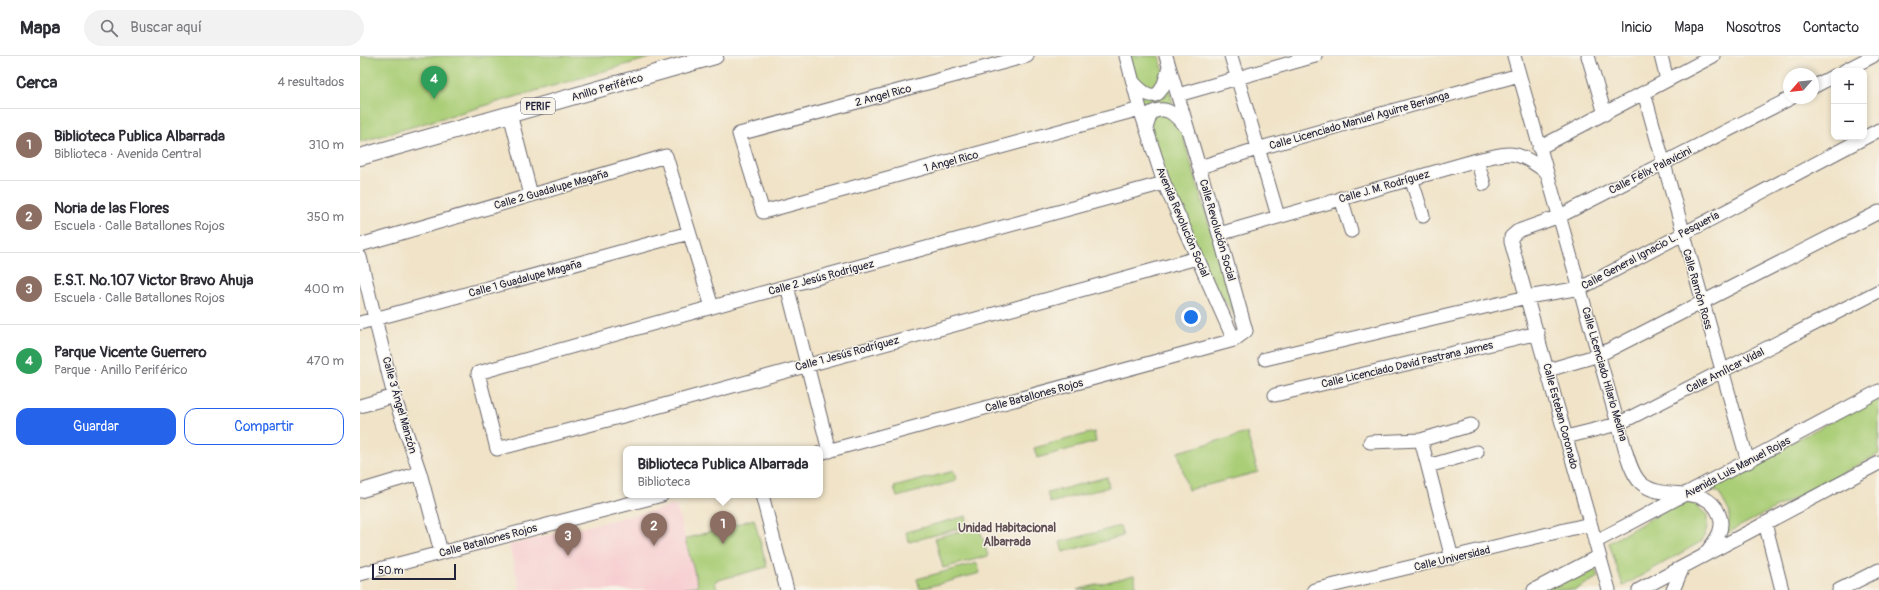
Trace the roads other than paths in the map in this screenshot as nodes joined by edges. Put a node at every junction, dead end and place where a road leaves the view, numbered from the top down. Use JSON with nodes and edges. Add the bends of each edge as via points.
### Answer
{"nodes":[{"id":1,"x":715,"y":56,"type":"edge"},
{"id":2,"x":1027,"y":56,"type":"edge"},
{"id":3,"x":1126,"y":56,"type":"edge"},
{"id":4,"x":1231,"y":56,"type":"edge"},
{"id":5,"x":1315,"y":56,"type":"edge"},
{"id":6,"x":1514,"y":56,"type":"edge"},
{"id":7,"x":1588,"y":56,"type":"edge"},
{"id":8,"x":1661,"y":56,"type":"edge"},
{"id":9,"x":1713,"y":56,"type":"edge"},
{"id":10,"x":1874,"y":56,"type":"edge"},
{"id":11,"x":1168,"y":61,"type":"edge"},
{"id":12,"x":1850,"y":68,"type":"edge"},
{"id":13,"x":1519,"y":75,"type":"junction"},
{"id":14,"x":1237,"y":78,"type":"junction"},
{"id":15,"x":1831,"y":78,"type":"edge"},
{"id":16,"x":1667,"y":80,"type":"junction"},
{"id":17,"x":1134,"y":83,"type":"junction"},
{"id":18,"x":1819,"y":84,"type":"edge"},
{"id":19,"x":1644,"y":93,"type":"junction"},
{"id":20,"x":1178,"y":95,"type":"junction"},
{"id":21,"x":1783,"y":102,"type":"edge"},
{"id":22,"x":1140,"y":109,"type":"junction"},
{"id":23,"x":510,"y":114,"type":"junction"},
{"id":24,"x":1605,"y":114,"type":"junction"},
{"id":25,"x":1146,"y":128,"type":"junction"},
{"id":26,"x":1189,"y":130,"type":"junction"},
{"id":27,"x":1879,"y":130,"type":"edge"},
{"id":28,"x":1539,"y":148,"type":"junction"},
{"id":29,"x":1257,"y":149,"type":"junction"},
{"id":30,"x":360,"y":157,"type":"edge"},
{"id":31,"x":1477,"y":160,"type":"junction"},
{"id":32,"x":1663,"y":163,"type":"junction"},
{"id":33,"x":1200,"y":167,"type":"junction"},
{"id":34,"x":1545,"y":171,"type":"junction"},
{"id":35,"x":1411,"y":178,"type":"junction"},
{"id":36,"x":1164,"y":183,"type":"junction"},
{"id":37,"x":1484,"y":184,"type":"dead end"},
{"id":38,"x":531,"y":195,"type":"junction"},
{"id":39,"x":1341,"y":198,"type":"junction"},
{"id":40,"x":762,"y":212,"type":"joint"},
{"id":41,"x":1879,"y":212,"type":"edge"},
{"id":42,"x":1278,"y":216,"type":"junction"},
{"id":43,"x":1423,"y":216,"type":"dead end"},
{"id":44,"x":1560,"y":216,"type":"junction"},
{"id":45,"x":1351,"y":232,"type":"dead end"},
{"id":46,"x":689,"y":233,"type":"junction"},
{"id":47,"x":1682,"y":233,"type":"junction"},
{"id":48,"x":1219,"y":234,"type":"junction"},
{"id":49,"x":1511,"y":242,"type":"joint"},
{"id":50,"x":360,"y":244,"type":"edge"},
{"id":51,"x":360,"y":257,"type":"edge"},
{"id":52,"x":1197,"y":258,"type":"junction"},
{"id":53,"x":787,"y":286,"type":"junction"},
{"id":54,"x":1580,"y":288,"type":"junction"},
{"id":55,"x":1879,"y":291,"type":"edge"},
{"id":56,"x":1527,"y":297,"type":"junction"},
{"id":57,"x":1703,"y":303,"type":"junction"},
{"id":58,"x":712,"y":307,"type":"junction"},
{"id":59,"x":376,"y":319,"type":"junction"},
{"id":60,"x":360,"y":323,"type":"edge"},
{"id":61,"x":1246,"y":331,"type":"joint"},
{"id":62,"x":1538,"y":333,"type":"junction"},
{"id":63,"x":1234,"y":340,"type":"junction"},
{"id":64,"x":1599,"y":355,"type":"junction"},
{"id":65,"x":1265,"y":360,"type":"dead end"},
{"id":66,"x":807,"y":364,"type":"junction"},
{"id":67,"x":1548,"y":370,"type":"junction"},
{"id":68,"x":1721,"y":372,"type":"junction"},
{"id":69,"x":1879,"y":391,"type":"edge"},
{"id":70,"x":1275,"y":395,"type":"dead end"},
{"id":71,"x":394,"y":396,"type":"junction"},
{"id":72,"x":360,"y":406,"type":"edge"},
{"id":73,"x":1618,"y":424,"type":"junction"},
{"id":74,"x":1471,"y":425,"type":"dead end"},
{"id":75,"x":1566,"y":437,"type":"junction"},
{"id":76,"x":1420,"y":440,"type":"junction"},
{"id":77,"x":1370,"y":442,"type":"dead end"},
{"id":78,"x":497,"y":449,"type":"joint"},
{"id":79,"x":825,"y":452,"type":"edge"},
{"id":80,"x":1477,"y":452,"type":"dead end"},
{"id":81,"x":1748,"y":462,"type":"junction"},
{"id":82,"x":1879,"y":463,"type":"edge"},
{"id":83,"x":1428,"y":466,"type":"junction"},
{"id":84,"x":420,"y":473,"type":"junction"},
{"id":85,"x":360,"y":491,"type":"edge"},
{"id":86,"x":1685,"y":495,"type":"junction"},
{"id":87,"x":650,"y":498,"type":"edge"},
{"id":88,"x":763,"y":498,"type":"edge"},
{"id":89,"x":1765,"y":523,"type":"junction"},
{"id":90,"x":1590,"y":524,"type":"junction"},
{"id":91,"x":1595,"y":542,"type":"junction"},
{"id":92,"x":442,"y":552,"type":"junction"},
{"id":93,"x":1705,"y":554,"type":"junction"},
{"id":94,"x":1599,"y":556,"type":"junction"},
{"id":95,"x":1452,"y":558,"type":"junction"},
{"id":96,"x":1683,"y":567,"type":"junction"},
{"id":97,"x":1879,"y":570,"type":"edge"},
{"id":98,"x":360,"y":574,"type":"edge"},
{"id":99,"x":1336,"y":588,"type":"edge"},
{"id":100,"x":1605,"y":588,"type":"edge"},
{"id":101,"x":787,"y":590,"type":"edge"},
{"id":102,"x":1314,"y":590,"type":"edge"},
{"id":103,"x":1534,"y":590,"type":"edge"},
{"id":104,"x":1639,"y":590,"type":"edge"},
{"id":105,"x":1673,"y":590,"type":"edge"},
{"id":106,"x":1782,"y":590,"type":"edge"},
{"id":107,"x":1839,"y":590,"type":"edge"}],
"edges":[{"from":1,"to":23,"type":"main road","name":"Anillo Periférico","number":"PERIF"},
{"from":2,"to":40,"type":"street","name":"2 Angel Rico","via":[[739,134]]},
{"from":3,"to":17,"type":"street","name":"Avenida Revolución Social"},
{"from":4,"to":14,"type":"street"},
{"from":5,"to":14,"type":"street"},
{"from":6,"to":13,"type":"street","name":"Calle Licenciado Hilario Medina"},
{"from":7,"to":24,"type":"street"},
{"from":8,"to":16,"type":"street"},
{"from":9,"to":16,"type":"street"},
{"from":10,"to":12,"type":"street"},
{"from":11,"to":17,"type":"street","name":"Calle Revolución Social","via":[[1164,86],[1160,91],[1148,95]]},
{"from":11,"to":20,"type":"street","name":"Calle Revolución Social"},
{"from":13,"to":28,"type":"street","name":"Calle Licenciado Hilario Medina"},
{"from":13,"to":29,"type":"street","name":"Calle Licenciado Manuel Aguirre Berlanga"},
{"from":14,"to":20,"type":"street"},
{"from":14,"to":29,"type":"street"},
{"from":15,"to":18,"type":"street"},
{"from":16,"to":19,"type":"street"},
{"from":17,"to":22,"type":"street","name":"Avenida Revolución Social"},
{"from":19,"to":24,"type":"street"},
{"from":19,"to":32,"type":"street","name":"Calle Ramón Ross"},
{"from":20,"to":26,"type":"street","name":"Calle Revolución Social"},
{"from":21,"to":32,"type":"street","name":"Calle Félix Palavicini"},
{"from":22,"to":25,"type":"street","name":"Avenida Revolución Social"},
{"from":22,"to":40,"type":"street","name":"1 Angel Rico"},
{"from":23,"to":30,"type":"main road","name":"Anillo Periférico","number":"PERIF"},
{"from":23,"to":38,"type":"street"},
{"from":24,"to":28,"type":"street"},
{"from":25,"to":26,"type":"street","name":"Calle Revolución Social","via":[[1151,113],[1166,109]]},
{"from":25,"to":36,"type":"street","name":"Avenida Revolución Social"},
{"from":26,"to":33,"type":"street","name":"Calle Revolución Social"},
{"from":27,"to":47,"type":"street","name":"Calle General Ignacio L. Pesquería"},
{"from":28,"to":34,"type":"street","name":"Calle Licenciado Hilario Medina"},
{"from":29,"to":33,"type":"street","name":"Calle Licenciado Manuel Aguirre Berlanga"},
{"from":29,"to":42,"type":"street"},
{"from":31,"to":34,"type":"street","name":"Calle J. M. Rodríguez","via":[[1508,153],[1526,157]]},
{"from":31,"to":35,"type":"street","name":"Calle J. M. Rodríguez"},
{"from":31,"to":37,"type":"street"},
{"from":32,"to":44,"type":"street","name":"Calle Félix Palavicini"},
{"from":32,"to":47,"type":"street","name":"Calle Ramón Ross"},
{"from":33,"to":48,"type":"street","name":"Calle Revolución Social"},
{"from":34,"to":44,"type":"street","name":"Calle Licenciado Hilario Medina"},
{"from":35,"to":39,"type":"street","name":"Calle J. M. Rodríguez"},
{"from":35,"to":43,"type":"street"},
{"from":36,"to":52,"type":"street","name":"Avenida Revolución Social"},
{"from":36,"to":53,"type":"street","name":"Calle 2 Jesús Rodríguez"},
{"from":38,"to":46,"type":"street","name":"Calle 2 Guadalupe Magaña","via":[[666,156]]},
{"from":38,"to":50,"type":"street","name":"Calle 2 Guadalupe Magaña"},
{"from":39,"to":42,"type":"street","name":"Calle J. M. Rodríguez"},
{"from":39,"to":45,"type":"street"},
{"from":41,"to":57,"type":"street"},
{"from":42,"to":48,"type":"street","name":"Calle J. M. Rodríguez"},
{"from":44,"to":49,"type":"street","name":"Calle Félix Palavicini","via":[[1518,231],[1511,237]]},
{"from":44,"to":54,"type":"street","name":"Calle Licenciado Hilario Medina"},
{"from":46,"to":58,"type":"street"},
{"from":46,"to":59,"type":"street","name":"Calle 1 Guadalupe Magaña"},
{"from":47,"to":54,"type":"street","name":"Calle General Ignacio L. Pesquería"},
{"from":47,"to":57,"type":"street","name":"Calle Ramón Ross"},
{"from":48,"to":61,"type":"street","name":"Calle Revolución Social"},
{"from":49,"to":56,"type":"street","name":"Calle Esteban Coronado"},
{"from":51,"to":59,"type":"street","name":"Calle 3 Ángel Manzón"},
{"from":52,"to":63,"type":"street","name":"Avenida Revolución Social"},
{"from":52,"to":66,"type":"street","name":"Calle 1 Jesús Rodríguez"},
{"from":53,"to":58,"type":"street","name":"Calle 2 Jesús Rodríguez"},
{"from":53,"to":66,"type":"street"},
{"from":54,"to":56,"type":"street","name":"Calle General Ignacio L. Pesquería"},
{"from":54,"to":64,"type":"street","name":"Calle Licenciado Hilario Medina"},
{"from":55,"to":68,"type":"street","name":"Calle Amílcar Vidal"},
{"from":56,"to":62,"type":"street","name":"Calle Esteban Coronado"},
{"from":56,"to":65,"type":"street","name":"Calle General Ignacio L. Pesquería"},
{"from":57,"to":64,"type":"street"},
{"from":57,"to":68,"type":"street","name":"Calle Ramón Ross"},
{"from":58,"to":78,"type":"street","name":"Calle 2 Jesús Rodríguez","via":[[478,373]]},
{"from":59,"to":60,"type":"street","name":"Calle 1 Guadalupe Magaña"},
{"from":59,"to":71,"type":"street","name":"Calle 3 Ángel Manzón"},
{"from":61,"to":63,"type":"street","name":"Calle Batallones Rojos"},
{"from":62,"to":67,"type":"street","name":"Calle Esteban Coronado"},
{"from":62,"to":70,"type":"street","name":"Calle Licenciado David Pastrana James"},
{"from":63,"to":79,"type":"street","name":"Calle Batallones Rojos"},
{"from":64,"to":67,"type":"street"},
{"from":64,"to":73,"type":"street","name":"Calle Licenciado Hilario Medina"},
{"from":66,"to":78,"type":"street","name":"Calle 1 Jesús Rodríguez"},
{"from":66,"to":79,"type":"street"},
{"from":67,"to":75,"type":"street","name":"Calle Esteban Coronado"},
{"from":68,"to":73,"type":"street","name":"Calle Amílcar Vidal"},
{"from":68,"to":81,"type":"street","name":"Calle Ramón Ross"},
{"from":69,"to":81,"type":"street","name":"Avenida Luis Manuel Rojas"},
{"from":71,"to":72,"type":"street"},
{"from":71,"to":84,"type":"street","name":"Calle 3 Ángel Manzón"},
{"from":73,"to":75,"type":"street","name":"Calle Amílcar Vidal"},
{"from":73,"to":86,"type":"street","name":"Calle Licenciado Hilario Medina","via":[[1635,477],[1651,489]]},
{"from":74,"to":76,"type":"street"},
{"from":75,"to":90,"type":"street","name":"Calle Esteban Coronado"},
{"from":76,"to":77,"type":"street"},
{"from":76,"to":83,"type":"street"},
{"from":80,"to":83,"type":"street"},
{"from":81,"to":86,"type":"street","name":"Avenida Luis Manuel Rojas"},
{"from":82,"to":89,"type":"street"},
{"from":83,"to":95,"type":"street"},
{"from":84,"to":85,"type":"street"},
{"from":84,"to":92,"type":"street","name":"Calle 3 Ángel Manzón"},
{"from":86,"to":91,"type":"street","name":"Avenida Luis Manuel Rojas"},
{"from":86,"to":93,"type":"street","name":"Calle Licenciado Hilario Medina","via":[[1708,499],[1721,520],[1721,530]]},
{"from":87,"to":92,"type":"street","name":"Calle Batallones Rojos"},
{"from":88,"to":101,"type":"street"},
{"from":89,"to":93,"type":"street"},
{"from":89,"to":106,"type":"street"},
{"from":90,"to":91,"type":"street","name":"Calle Esteban Coronado"},
{"from":90,"to":95,"type":"street","name":"Calle Universidad"},
{"from":91,"to":94,"type":"street","name":"Calle Esteban Coronado"},
{"from":92,"to":98,"type":"street","name":"Calle Batallones Rojos"},
{"from":93,"to":96,"type":"street"},
{"from":94,"to":100,"type":"street","name":"Calle Esteban Coronado"},
{"from":94,"to":103,"type":"street"},
{"from":95,"to":99,"type":"street","name":"Calle Universidad"},
{"from":96,"to":104,"type":"street"},
{"from":96,"to":105,"type":"street"},
{"from":97,"to":107,"type":"street"},
{"from":99,"to":102,"type":"street","name":"Calle Universidad"}]}
